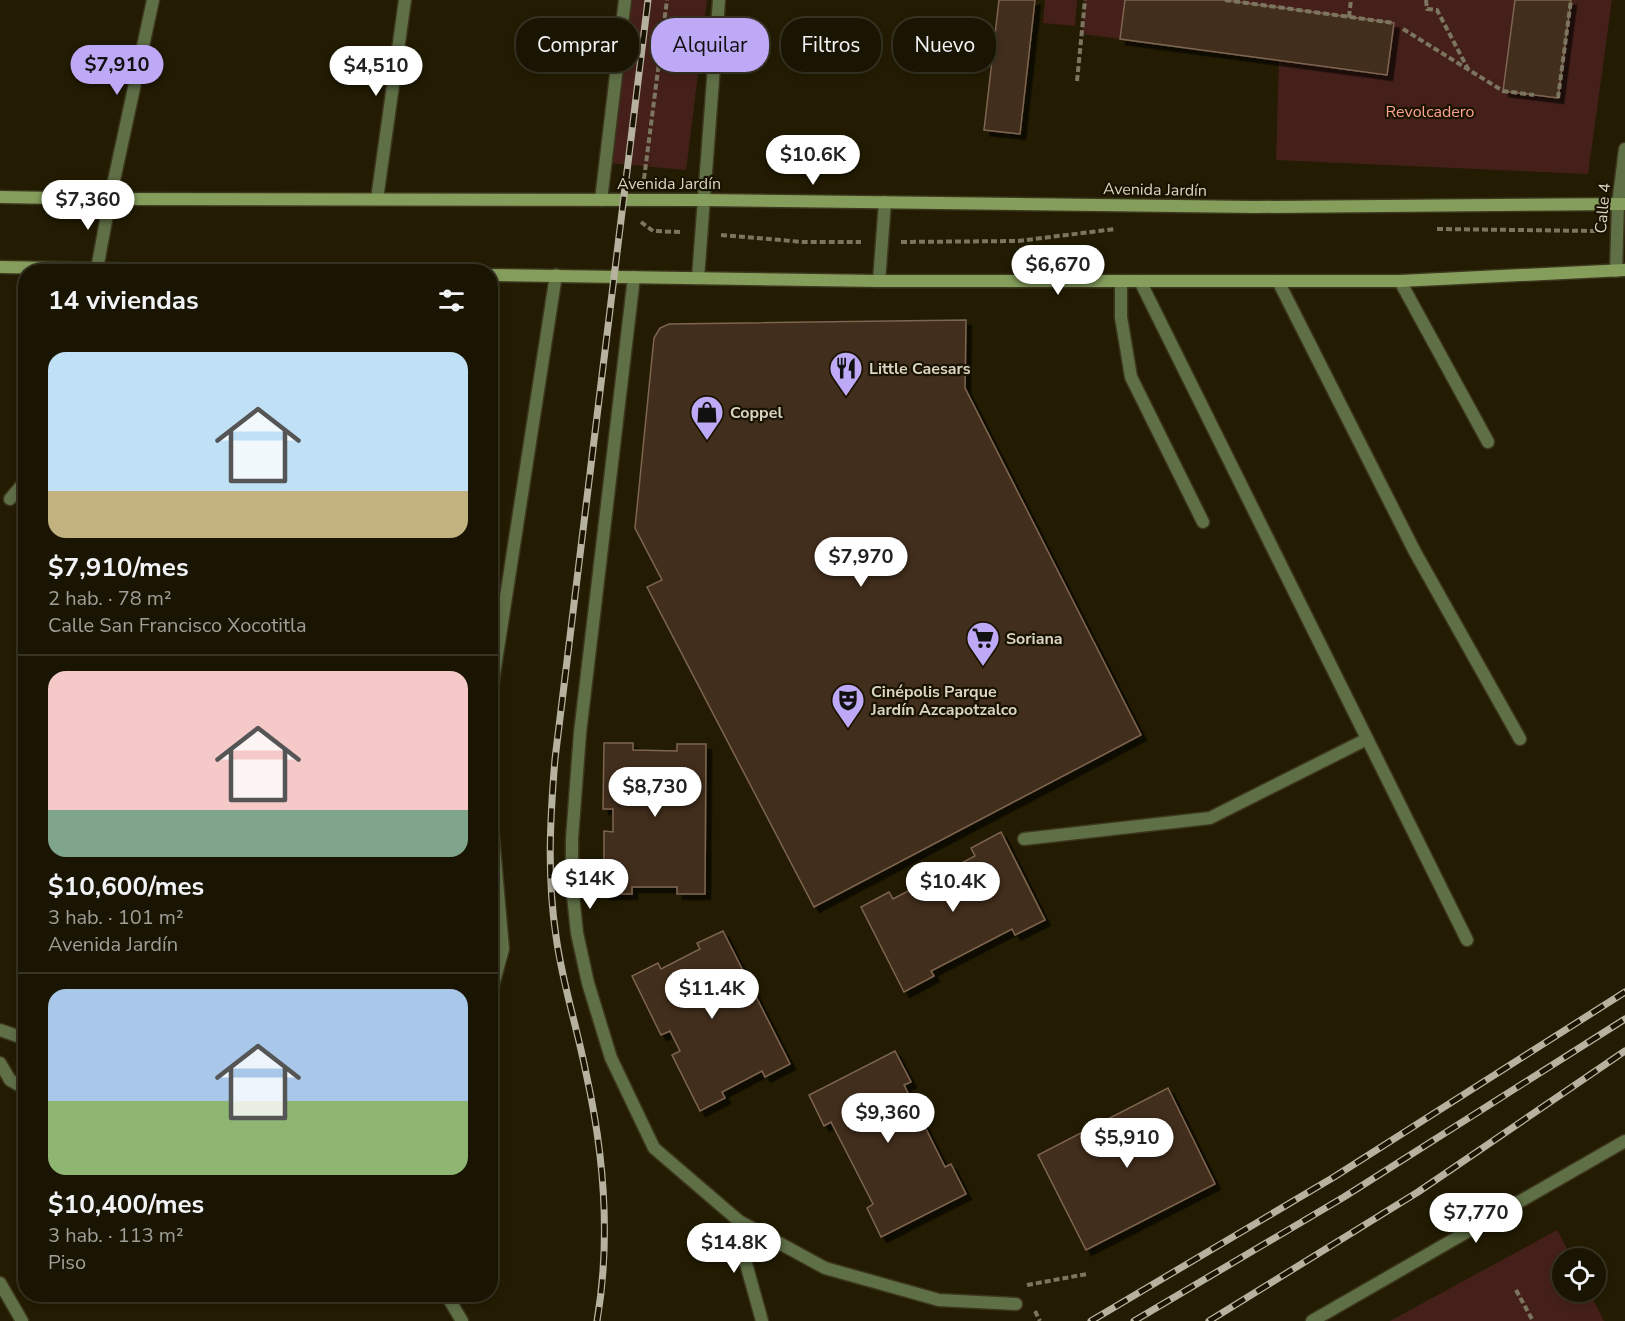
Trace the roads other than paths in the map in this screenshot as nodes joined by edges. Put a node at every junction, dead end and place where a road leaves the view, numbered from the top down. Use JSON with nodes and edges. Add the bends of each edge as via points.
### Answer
{"nodes":[{"id":1,"x":153,"y":0,"type":"edge"},
{"id":2,"x":405,"y":0,"type":"edge"},
{"id":3,"x":626,"y":0,"type":"edge"},
{"id":4,"x":719,"y":0,"type":"edge"},
{"id":5,"x":1625,"y":148,"type":"edge"},
{"id":6,"x":0,"y":196,"type":"edge"},
{"id":7,"x":110,"y":199,"type":"junction"},
{"id":8,"x":377,"y":199,"type":"junction"},
{"id":9,"x":601,"y":200,"type":"junction"},
{"id":10,"x":703,"y":200,"type":"junction"},
{"id":11,"x":885,"y":202,"type":"junction"},
{"id":12,"x":1621,"y":204,"type":"edge"},
{"id":13,"x":97,"y":264,"type":"edge"},
{"id":14,"x":0,"y":267,"type":"edge"},
{"id":15,"x":18,"y":268,"type":"edge"},
{"id":16,"x":1620,"y":271,"type":"edge"},
{"id":17,"x":498,"y":274,"type":"edge"},
{"id":18,"x":556,"y":275,"type":"junction"},
{"id":19,"x":634,"y":277,"type":"junction"},
{"id":20,"x":698,"y":278,"type":"junction"},
{"id":21,"x":879,"y":281,"type":"junction"},
{"id":22,"x":1121,"y":281,"type":"junction"},
{"id":23,"x":1140,"y":281,"type":"junction"},
{"id":24,"x":1278,"y":281,"type":"junction"},
{"id":25,"x":1400,"y":281,"type":"junction"},
{"id":26,"x":1488,"y":442,"type":"dead end"},
{"id":27,"x":18,"y":490,"type":"edge"},
{"id":28,"x":10,"y":499,"type":"dead end"},
{"id":29,"x":1203,"y":522,"type":"dead end"},
{"id":30,"x":498,"y":648,"type":"edge"},
{"id":31,"x":1367,"y":740,"type":"junction"},
{"id":32,"x":1520,"y":740,"type":"dead end"},
{"id":33,"x":1024,"y":840,"type":"dead end"},
{"id":34,"x":498,"y":893,"type":"edge"},
{"id":35,"x":1467,"y":940,"type":"dead end"},
{"id":36,"x":498,"y":968,"type":"edge"},
{"id":37,"x":0,"y":1030,"type":"edge"},
{"id":38,"x":18,"y":1036,"type":"edge"},
{"id":39,"x":0,"y":1063,"type":"edge"},
{"id":40,"x":18,"y":1084,"type":"edge"},
{"id":41,"x":1625,"y":1141,"type":"edge"},
{"id":42,"x":739,"y":1221,"type":"junction"},
{"id":43,"x":0,"y":1283,"type":"edge"},
{"id":44,"x":451,"y":1302,"type":"edge"},
{"id":45,"x":1016,"y":1304,"type":"dead end"},
{"id":46,"x":22,"y":1321,"type":"edge"},
{"id":47,"x":462,"y":1321,"type":"edge"},
{"id":48,"x":762,"y":1321,"type":"edge"},
{"id":49,"x":1312,"y":1321,"type":"edge"}],
"edges":[{"from":1,"to":7,"type":"street"},
{"from":2,"to":8,"type":"street"},
{"from":3,"to":9,"type":"street"},
{"from":4,"to":10,"type":"street"},
{"from":5,"to":12,"type":"street","name":"Calle 4"},
{"from":6,"to":7,"type":"main road","name":"Avenida Jardín"},
{"from":7,"to":8,"type":"main road","name":"Avenida Jardín"},
{"from":7,"to":13,"type":"street"},
{"from":8,"to":9,"type":"main road","name":"Avenida Jardín"},
{"from":9,"to":10,"type":"main road","name":"Avenida Jardín"},
{"from":10,"to":11,"type":"main road","name":"Avenida Jardín"},
{"from":10,"to":20,"type":"street"},
{"from":11,"to":12,"type":"main road","name":"Avenida Jardín","via":[[1255,207]]},
{"from":11,"to":21,"type":"street"},
{"from":12,"to":16,"type":"street","name":"Calle 4","via":[[1616,231]]},
{"from":14,"to":15,"type":"main road"},
{"from":16,"to":25,"type":"main road"},
{"from":17,"to":18,"type":"main road"},
{"from":18,"to":19,"type":"main road"},
{"from":18,"to":30,"type":"street"},
{"from":19,"to":20,"type":"main road"},
{"from":19,"to":42,"type":"street","via":[[575,788],[572,886],[588,983],[611,1058],[654,1148]]},
{"from":20,"to":21,"type":"main road"},
{"from":21,"to":22,"type":"main road"},
{"from":22,"to":23,"type":"main road"},
{"from":22,"to":29,"type":"street","via":[[1121,317],[1131,377]]},
{"from":23,"to":24,"type":"main road"},
{"from":23,"to":31,"type":"street"},
{"from":24,"to":25,"type":"main road"},
{"from":24,"to":32,"type":"street","via":[[1415,552]]},
{"from":25,"to":26,"type":"street"},
{"from":27,"to":28,"type":"street"},
{"from":31,"to":33,"type":"street","via":[[1210,818]]},
{"from":31,"to":35,"type":"street"},
{"from":34,"to":36,"type":"street","via":[[503,950]]},
{"from":37,"to":38,"type":"street"},
{"from":39,"to":40,"type":"street","via":[[10,1080]]},
{"from":41,"to":49,"type":"street"},
{"from":42,"to":45,"type":"street","via":[[825,1268],[939,1300]]},
{"from":42,"to":48,"type":"street","via":[[742,1249]]},
{"from":43,"to":46,"type":"street"},
{"from":44,"to":47,"type":"street"}]}
